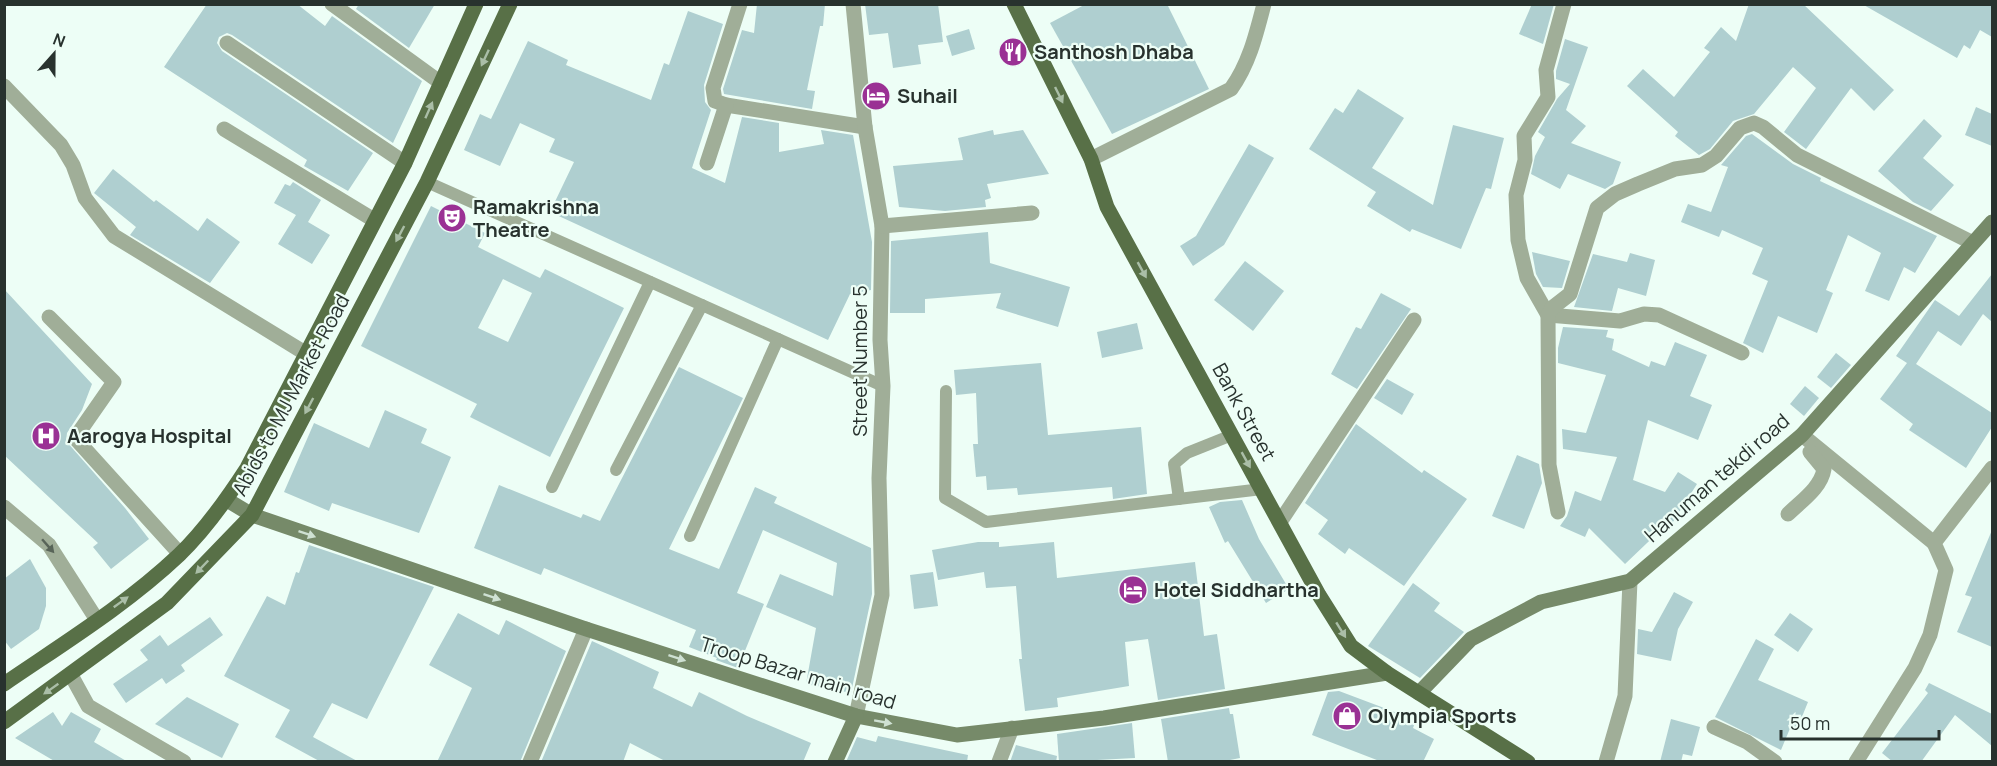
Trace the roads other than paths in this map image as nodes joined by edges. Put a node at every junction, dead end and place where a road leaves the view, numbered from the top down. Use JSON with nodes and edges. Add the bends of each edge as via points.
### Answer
{"nodes":[{"id":1,"x":332,"y":4,"type":"edge"},
{"id":2,"x":476,"y":4,"type":"edge"},
{"id":3,"x":510,"y":4,"type":"edge"},
{"id":4,"x":740,"y":4,"type":"edge"},
{"id":5,"x":852,"y":4,"type":"edge"},
{"id":6,"x":1014,"y":4,"type":"edge"},
{"id":7,"x":1264,"y":4,"type":"edge"},
{"id":8,"x":1564,"y":4,"type":"edge"},
{"id":9,"x":227,"y":43,"type":"dead end"},
{"id":10,"x":441,"y":83,"type":"junction"},
{"id":11,"x":4,"y":86,"type":"edge"},
{"id":12,"x":726,"y":105,"type":"junction"},
{"id":13,"x":865,"y":127,"type":"junction"},
{"id":14,"x":224,"y":129,"type":"dead end"},
{"id":15,"x":1091,"y":159,"type":"junction"},
{"id":16,"x":405,"y":163,"type":"junction"},
{"id":17,"x":707,"y":163,"type":"dead end"},
{"id":18,"x":428,"y":182,"type":"junction"},
{"id":19,"x":1032,"y":213,"type":"dead end"},
{"id":20,"x":374,"y":220,"type":"junction"},
{"id":21,"x":1992,"y":222,"type":"edge"},
{"id":22,"x":882,"y":226,"type":"junction"},
{"id":23,"x":1973,"y":243,"type":"junction"},
{"id":24,"x":650,"y":282,"type":"junction"},
{"id":25,"x":702,"y":305,"type":"junction"},
{"id":26,"x":1548,"y":315,"type":"junction"},
{"id":27,"x":50,"y":317,"type":"dead end"},
{"id":28,"x":1414,"y":320,"type":"dead end"},
{"id":29,"x":778,"y":339,"type":"junction"},
{"id":30,"x":305,"y":353,"type":"junction"},
{"id":31,"x":1742,"y":353,"type":"dead end"},
{"id":32,"x":883,"y":386,"type":"junction"},
{"id":33,"x":946,"y":391,"type":"dead end"},
{"id":34,"x":1232,"y":435,"type":"junction"},
{"id":35,"x":1800,"y":437,"type":"junction"},
{"id":36,"x":1992,"y":468,"type":"edge"},
{"id":37,"x":616,"y":470,"type":"dead end"},
{"id":38,"x":552,"y":488,"type":"dead end"},
{"id":39,"x":1262,"y":489,"type":"junction"},
{"id":40,"x":1179,"y":499,"type":"junction"},
{"id":41,"x":227,"y":500,"type":"junction"},
{"id":42,"x":4,"y":507,"type":"edge"},
{"id":43,"x":1558,"y":513,"type":"dead end"},
{"id":44,"x":1788,"y":514,"type":"dead end"},
{"id":45,"x":252,"y":515,"type":"junction"},
{"id":46,"x":1280,"y":522,"type":"junction"},
{"id":47,"x":690,"y":536,"type":"dead end"},
{"id":48,"x":1934,"y":543,"type":"junction"},
{"id":49,"x":180,"y":554,"type":"junction"},
{"id":50,"x":1630,"y":581,"type":"junction"},
{"id":51,"x":97,"y":620,"type":"junction"},
{"id":52,"x":586,"y":629,"type":"junction"},
{"id":53,"x":1387,"y":673,"type":"junction"},
{"id":54,"x":70,"y":675,"type":"junction"},
{"id":55,"x":8,"y":677,"type":"edge"},
{"id":56,"x":1419,"y":693,"type":"junction"},
{"id":57,"x":856,"y":716,"type":"junction"},
{"id":58,"x":4,"y":722,"type":"edge"},
{"id":59,"x":1714,"y":727,"type":"dead end"},
{"id":60,"x":1012,"y":728,"type":"junction"},
{"id":61,"x":1858,"y":761,"type":"edge"},
{"id":62,"x":184,"y":762,"type":"edge"},
{"id":63,"x":530,"y":762,"type":"edge"},
{"id":64,"x":835,"y":762,"type":"edge"},
{"id":65,"x":999,"y":762,"type":"edge"},
{"id":66,"x":1528,"y":762,"type":"edge"},
{"id":67,"x":1606,"y":762,"type":"edge"},
{"id":68,"x":1775,"y":762,"type":"edge"}],
"edges":[{"from":1,"to":10,"type":"street"},
{"from":2,"to":10,"type":"main road","name":"Abids to MJ Market Road"},
{"from":3,"to":18,"type":"main road","name":"Abids to MJ Market Road","one_way":true},
{"from":4,"to":12,"type":"street","via":[[713,88],[715,101]]},
{"from":5,"to":13,"type":"street","name":"Street Number 5"},
{"from":6,"to":15,"type":"main road","name":"Bank Street","one_way":true},
{"from":7,"to":15,"type":"street","via":[[1253,47],[1231,89]]},
{"from":8,"to":26,"type":"street","via":[[1546,70],[1548,97],[1524,136],[1525,160],[1516,195],[1518,240],[1527,278]]},
{"from":9,"to":16,"type":"street"},
{"from":16,"to":10,"type":"main road","name":"Abids to MJ Market Road","one_way":true},
{"from":11,"to":30,"type":"street","via":[[61,145],[85,198],[114,236]]},
{"from":12,"to":13,"type":"street"},
{"from":12,"to":17,"type":"street"},
{"from":13,"to":22,"type":"street","name":"Street Number 5"},
{"from":14,"to":20,"type":"street"},
{"from":15,"to":34,"type":"main road","name":"Bank Street","one_way":true,"via":[[1107,207]]},
{"from":16,"to":20,"type":"main road","name":"Abids to MJ Market Road"},
{"from":18,"to":24,"type":"lane"},
{"from":18,"to":45,"type":"main road","name":"Abids to MJ Market Road","one_way":true},
{"from":19,"to":22,"type":"street"},
{"from":20,"to":30,"type":"main road","name":"Abids to MJ Market Road"},
{"from":21,"to":23,"type":"street","name":"Hanuman tekdi road"},
{"from":22,"to":32,"type":"street","name":"Street Number 5"},
{"from":23,"to":26,"type":"street","via":[[1797,155],[1754,123],[1740,128],[1716,156],[1702,165],[1638,184],[1597,208],[1570,294]]},
{"from":23,"to":35,"type":"street","name":"Hanuman tekdi road"},
{"from":24,"to":25,"type":"lane"},
{"from":24,"to":38,"type":"lane"},
{"from":25,"to":29,"type":"lane"},
{"from":25,"to":37,"type":"lane"},
{"from":26,"to":31,"type":"street","via":[[1620,321],[1644,314],[1659,315]]},
{"from":26,"to":43,"type":"street","via":[[1549,465]]},
{"from":27,"to":49,"type":"street","via":[[114,382],[75,438]]},
{"from":28,"to":46,"type":"street"},
{"from":29,"to":32,"type":"lane"},
{"from":29,"to":47,"type":"lane"},
{"from":30,"to":41,"type":"main road","name":"Abids to MJ Market Road"},
{"from":32,"to":57,"type":"street","name":"Street Number 5","via":[[879,478],[882,595]]},
{"from":33,"to":40,"type":"lane","via":[[945,498],[986,522]]},
{"from":34,"to":39,"type":"main road","name":"Bank Street","one_way":true},
{"from":34,"to":40,"type":"lane","via":[[1187,453],[1174,464]]},
{"from":35,"to":44,"type":"street","via":[[1824,469],[1820,483]]},
{"from":35,"to":48,"type":"street"},
{"from":35,"to":50,"type":"street","name":"Hanuman tekdi road"},
{"from":36,"to":48,"type":"street"},
{"from":39,"to":40,"type":"lane"},
{"from":39,"to":46,"type":"main road","name":"Bank Street"},
{"from":41,"to":45,"type":"street","name":"Troop Bazar main road"},
{"from":41,"to":49,"type":"main road","name":"Abids to MJ Market Road"},
{"from":42,"to":51,"type":"street","one_way":true,"via":[[50,545]]},
{"from":45,"to":52,"type":"street","name":"Troop Bazar main road","one_way":true},
{"from":45,"to":54,"type":"main road","name":"Abids to MJ Market Road","one_way":true,"via":[[167,603]]},
{"from":46,"to":53,"type":"main road","name":"Bank Street","one_way":true,"via":[[1351,646]]},
{"from":48,"to":61,"type":"street","via":[[1947,570],[1930,635],[1916,668]]},
{"from":51,"to":49,"type":"main road","name":"Abids to MJ Market Road","one_way":true},
{"from":50,"to":56,"type":"street","name":"Hanuman tekdi road","via":[[1542,602],[1471,639]]},
{"from":50,"to":67,"type":"street","via":[[1625,696]]},
{"from":51,"to":55,"type":"main road","name":"Abids to MJ Market Road"},
{"from":52,"to":57,"type":"street","name":"Troop Bazar main road","one_way":true},
{"from":52,"to":63,"type":"street"},
{"from":53,"to":56,"type":"main road","name":"Bank Street"},
{"from":53,"to":60,"type":"street","name":"Troop Bazar main road","via":[[1104,718]]},
{"from":54,"to":58,"type":"main road","name":"Abids to MJ Market Road","one_way":true},
{"from":54,"to":62,"type":"street","via":[[88,706]]},
{"from":56,"to":66,"type":"main road","name":"Bank Street"},
{"from":57,"to":60,"type":"street","name":"Troop Bazar main road","one_way":true,"via":[[957,735]]},
{"from":57,"to":64,"type":"street"},
{"from":59,"to":68,"type":"street","via":[[1747,742]]},
{"from":60,"to":65,"type":"street"}]}
